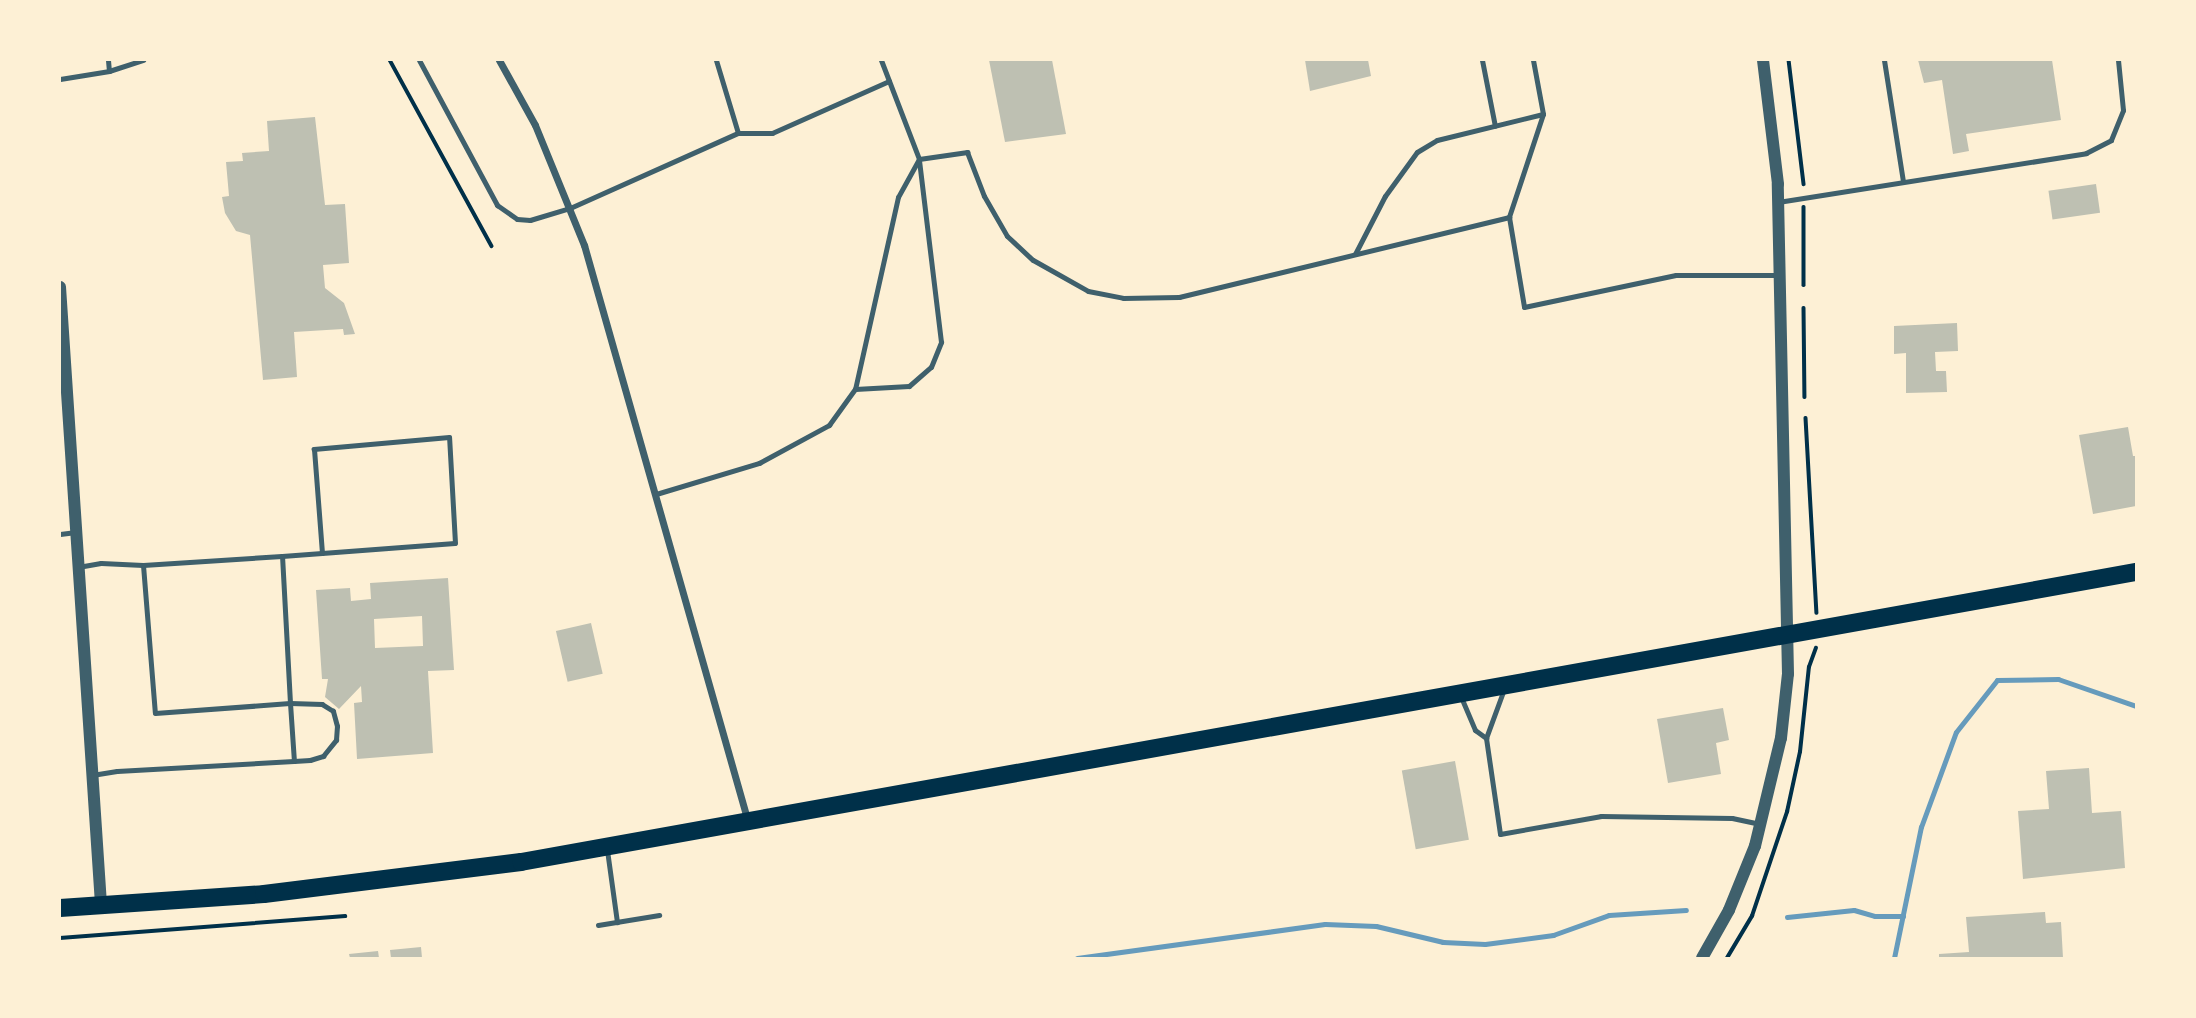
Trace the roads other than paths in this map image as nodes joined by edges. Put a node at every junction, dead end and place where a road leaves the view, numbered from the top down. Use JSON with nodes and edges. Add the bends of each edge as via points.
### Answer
{"nodes":[{"id":1,"x":108,"y":60,"type":"edge"},
{"id":2,"x":143,"y":60,"type":"edge"},
{"id":3,"x":419,"y":60,"type":"edge"},
{"id":4,"x":499,"y":60,"type":"edge"},
{"id":5,"x":716,"y":60,"type":"edge"},
{"id":6,"x":881,"y":60,"type":"edge"},
{"id":7,"x":1482,"y":60,"type":"edge"},
{"id":8,"x":1533,"y":60,"type":"edge"},
{"id":9,"x":1763,"y":60,"type":"edge"},
{"id":10,"x":1884,"y":60,"type":"edge"},
{"id":11,"x":2118,"y":60,"type":"edge"},
{"id":12,"x":109,"y":71,"type":"junction"},
{"id":13,"x":60,"y":79,"type":"edge"},
{"id":14,"x":889,"y":81,"type":"junction"},
{"id":15,"x":1543,"y":114,"type":"junction"},
{"id":16,"x":1495,"y":126,"type":"junction"},
{"id":17,"x":738,"y":133,"type":"junction"},
{"id":18,"x":919,"y":159,"type":"junction"},
{"id":19,"x":1903,"y":181,"type":"junction"},
{"id":20,"x":1778,"y":202,"type":"junction"},
{"id":21,"x":570,"y":208,"type":"junction"},
{"id":22,"x":1510,"y":217,"type":"junction"},
{"id":23,"x":1355,"y":254,"type":"junction"},
{"id":24,"x":1780,"y":275,"type":"junction"},
{"id":25,"x":60,"y":287,"type":"edge"},
{"id":26,"x":60,"y":313,"type":"edge"},
{"id":27,"x":62,"y":369,"type":"edge"},
{"id":28,"x":855,"y":389,"type":"junction"},
{"id":29,"x":64,"y":416,"type":"edge"},
{"id":30,"x":656,"y":494,"type":"junction"},
{"id":31,"x":76,"y":533,"type":"junction"},
{"id":32,"x":60,"y":534,"type":"edge"},
{"id":33,"x":322,"y":553,"type":"junction"},
{"id":34,"x":282,"y":556,"type":"junction"},
{"id":35,"x":143,"y":565,"type":"junction"},
{"id":36,"x":78,"y":567,"type":"junction"},
{"id":37,"x":2137,"y":572,"type":"edge"},
{"id":38,"x":1789,"y":631,"type":"junction"},
{"id":39,"x":1506,"y":684,"type":"junction"},
{"id":40,"x":1460,"y":693,"type":"junction"},
{"id":41,"x":290,"y":702,"type":"junction"},
{"id":42,"x":1486,"y":738,"type":"junction"},
{"id":43,"x":294,"y":761,"type":"junction"},
{"id":44,"x":92,"y":775,"type":"junction"},
{"id":45,"x":748,"y":822,"type":"junction"},
{"id":46,"x":1761,"y":824,"type":"junction"},
{"id":47,"x":606,"y":847,"type":"junction"},
{"id":48,"x":101,"y":905,"type":"junction"},
{"id":49,"x":60,"y":908,"type":"edge"},
{"id":50,"x":659,"y":915,"type":"dead end"},
{"id":51,"x":617,"y":922,"type":"junction"},
{"id":52,"x":598,"y":925,"type":"dead end"},
{"id":53,"x":1702,"y":958,"type":"edge"}],
"edges":[{"from":1,"to":12,"type":"lane"},
{"from":2,"to":12,"type":"lane"},
{"from":3,"to":21,"type":"lane","via":[[496,205],[517,219],[530,220]]},
{"from":4,"to":21,"type":"street","via":[[535,125]]},
{"from":5,"to":17,"type":"lane"},
{"from":6,"to":14,"type":"lane"},
{"from":7,"to":16,"type":"lane"},
{"from":8,"to":15,"type":"lane"},
{"from":9,"to":20,"type":"street","via":[[1772,110]]},
{"from":10,"to":19,"type":"lane"},
{"from":11,"to":19,"type":"lane","via":[[2123,110],[2111,140],[2086,153]]},
{"from":12,"to":13,"type":"lane"},
{"from":14,"to":17,"type":"lane","via":[[772,133]]},
{"from":14,"to":18,"type":"lane"},
{"from":15,"to":16,"type":"lane"},
{"from":15,"to":22,"type":"lane"},
{"from":16,"to":23,"type":"lane","via":[[1437,140],[1417,152],[1385,196]]},
{"from":17,"to":21,"type":"lane"},
{"from":18,"to":23,"type":"lane","via":[[967,152],[984,196],[1007,236],[1033,260],[1088,291],[1123,298],[1179,297]]},
{"from":18,"to":28,"type":"lane","via":[[898,197]]},
{"from":18,"to":28,"type":"lane","via":[[941,342],[931,367],[909,386]]},
{"from":19,"to":20,"type":"lane"},
{"from":20,"to":24,"type":"street"},
{"from":21,"to":30,"type":"street","via":[[603,303]]},
{"from":22,"to":23,"type":"lane"},
{"from":22,"to":24,"type":"lane","via":[[1524,307],[1676,275]]},
{"from":24,"to":38,"type":"street","via":[[1780,474]]},
{"from":25,"to":26,"type":"street"},
{"from":26,"to":27,"type":"street"},
{"from":27,"to":29,"type":"street"},
{"from":28,"to":30,"type":"lane","via":[[830,425],[759,463]]},
{"from":29,"to":31,"type":"street"},
{"from":30,"to":45,"type":"street"},
{"from":31,"to":32,"type":"lane"},
{"from":31,"to":36,"type":"street"},
{"from":33,"to":33,"type":"lane","via":[[455,543],[449,437],[314,449]]},
{"from":33,"to":34,"type":"lane"},
{"from":34,"to":35,"type":"lane"},
{"from":34,"to":41,"type":"lane"},
{"from":35,"to":36,"type":"lane"},
{"from":35,"to":41,"type":"lane","via":[[155,713]]},
{"from":36,"to":44,"type":"street"},
{"from":37,"to":38,"type":"highway"},
{"from":38,"to":39,"type":"highway"},
{"from":38,"to":46,"type":"street","via":[[1781,737]]},
{"from":39,"to":40,"type":"highway"},
{"from":39,"to":42,"type":"lane"},
{"from":40,"to":42,"type":"lane","via":[[1475,730]]},
{"from":40,"to":45,"type":"highway"},
{"from":41,"to":43,"type":"lane"},
{"from":41,"to":43,"type":"lane","via":[[323,704],[333,711],[337,726],[332,750]]},
{"from":42,"to":46,"type":"lane","via":[[1500,834],[1601,816],[1732,818]]},
{"from":43,"to":44,"type":"lane"},
{"from":44,"to":48,"type":"street"},
{"from":45,"to":47,"type":"highway"},
{"from":46,"to":53,"type":"street","via":[[1739,888]]},
{"from":47,"to":48,"type":"highway","via":[[402,879]]},
{"from":47,"to":51,"type":"lane"},
{"from":48,"to":49,"type":"highway"},
{"from":50,"to":51,"type":"lane"},
{"from":51,"to":52,"type":"lane"}]}
